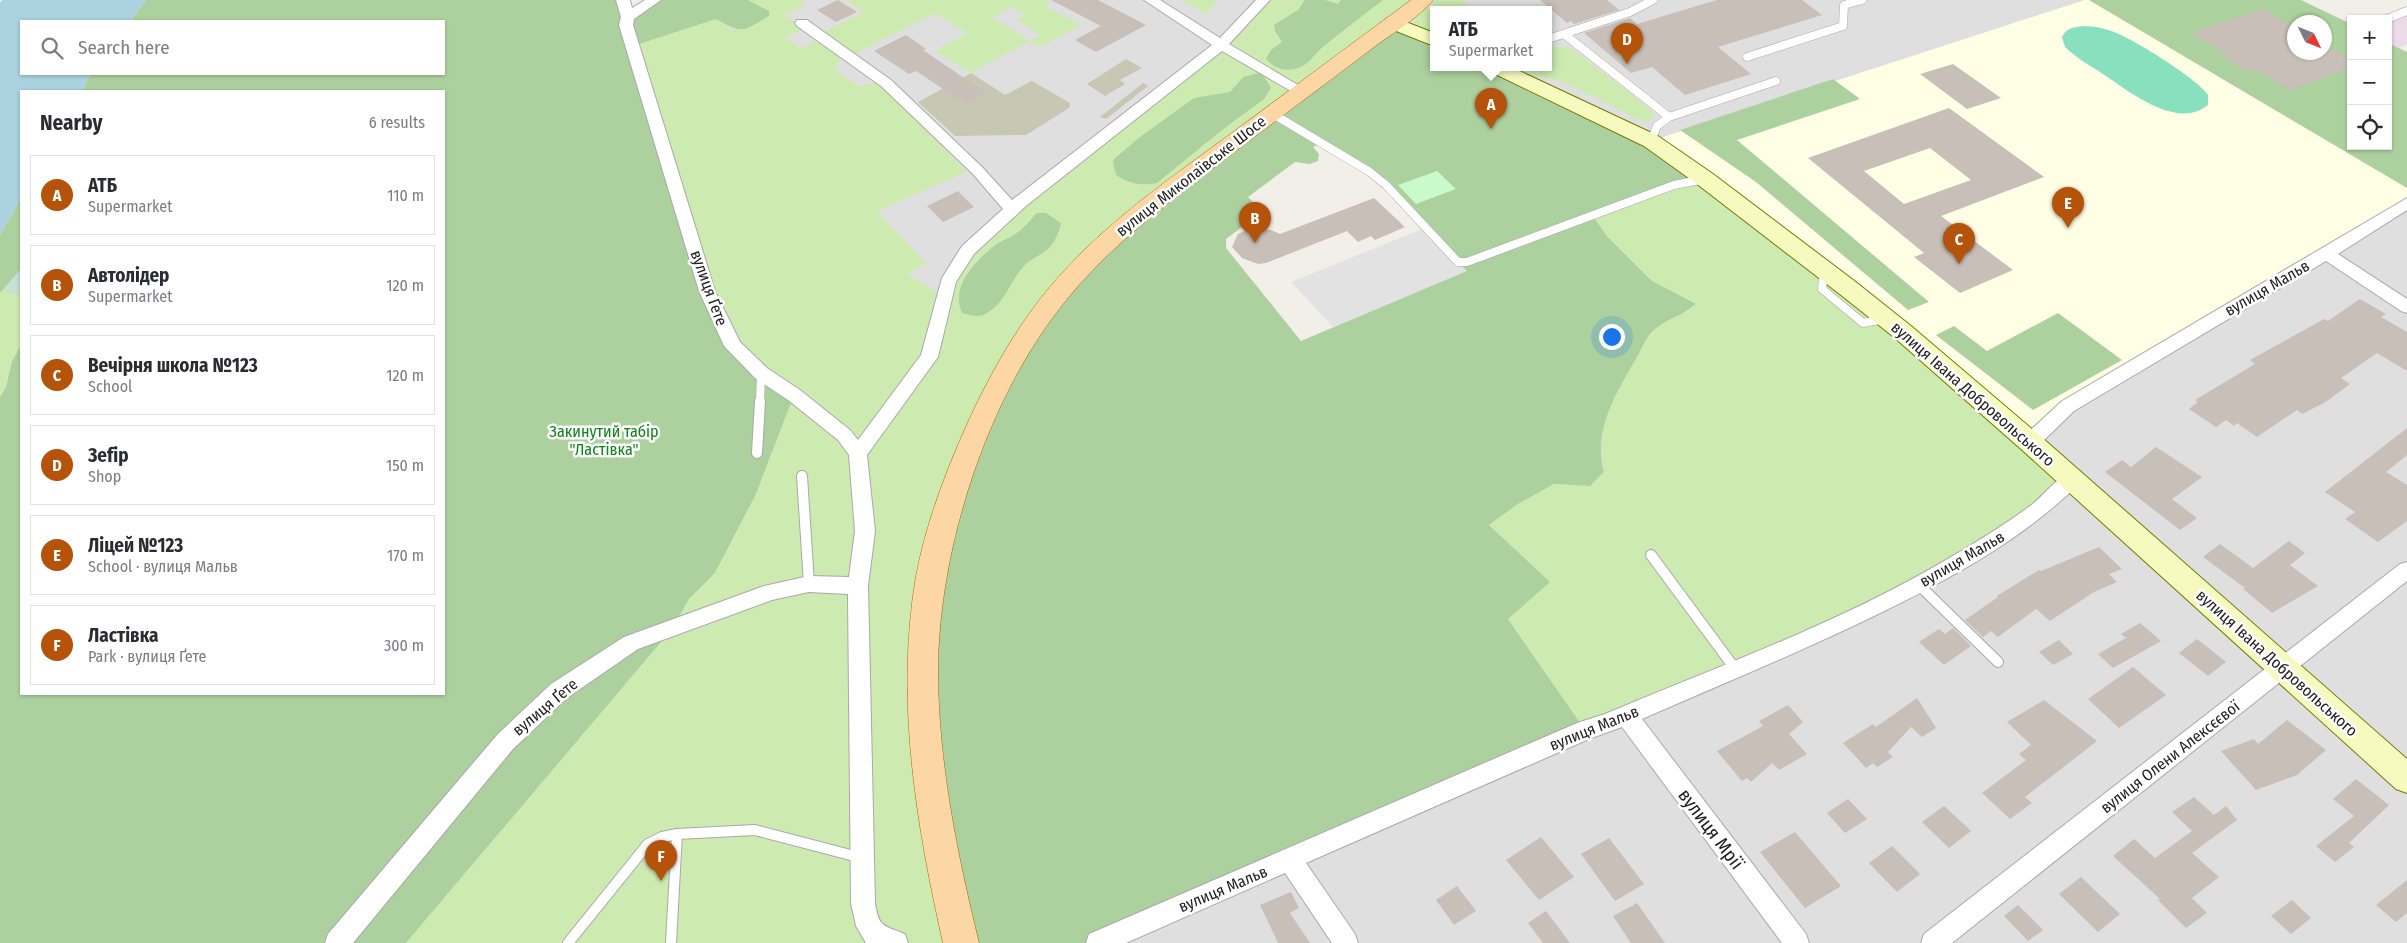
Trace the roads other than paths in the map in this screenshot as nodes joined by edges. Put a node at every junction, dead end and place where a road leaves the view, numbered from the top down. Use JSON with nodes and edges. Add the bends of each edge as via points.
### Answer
{"nodes":[{"id":1,"x":624,"y":0,"type":"edge"},
{"id":2,"x":654,"y":0,"type":"edge"},
{"id":3,"x":1151,"y":0,"type":"edge"},
{"id":4,"x":1263,"y":0,"type":"edge"},
{"id":5,"x":1423,"y":0,"type":"edge"},
{"id":6,"x":1653,"y":0,"type":"edge"},
{"id":7,"x":1862,"y":0,"type":"edge"},
{"id":8,"x":2407,"y":11,"type":"edge"},
{"id":9,"x":628,"y":17,"type":"junction"},
{"id":10,"x":2392,"y":17,"type":"edge"},
{"id":11,"x":802,"y":23,"type":"dead end"},
{"id":12,"x":1393,"y":23,"type":"junction"},
{"id":13,"x":1564,"y":34,"type":"junction"},
{"id":14,"x":1430,"y":38,"type":"edge"},
{"id":15,"x":1552,"y":38,"type":"edge"},
{"id":16,"x":1221,"y":45,"type":"junction"},
{"id":17,"x":1747,"y":57,"type":"dead end"},
{"id":18,"x":1504,"y":71,"type":"edge"},
{"id":19,"x":1776,"y":81,"type":"dead end"},
{"id":20,"x":1301,"y":91,"type":"junction"},
{"id":21,"x":1273,"y":114,"type":"junction"},
{"id":22,"x":1669,"y":117,"type":"junction"},
{"id":23,"x":1652,"y":141,"type":"junction"},
{"id":24,"x":1705,"y":179,"type":"junction"},
{"id":25,"x":2407,"y":203,"type":"edge"},
{"id":26,"x":1011,"y":210,"type":"junction"},
{"id":27,"x":2326,"y":254,"type":"junction"},
{"id":28,"x":2407,"y":307,"type":"edge"},
{"id":29,"x":761,"y":372,"type":"junction"},
{"id":30,"x":2030,"y":442,"type":"junction"},
{"id":31,"x":757,"y":453,"type":"dead end"},
{"id":32,"x":858,"y":454,"type":"junction"},
{"id":33,"x":802,"y":476,"type":"dead end"},
{"id":34,"x":2072,"y":480,"type":"junction"},
{"id":35,"x":1651,"y":555,"type":"dead end"},
{"id":36,"x":2407,"y":570,"type":"edge"},
{"id":37,"x":809,"y":584,"type":"junction"},
{"id":38,"x":1919,"y":585,"type":"junction"},
{"id":39,"x":858,"y":586,"type":"junction"},
{"id":40,"x":1998,"y":662,"type":"dead end"},
{"id":41,"x":2282,"y":668,"type":"junction"},
{"id":42,"x":1736,"y":670,"type":"junction"},
{"id":43,"x":1626,"y":715,"type":"junction"},
{"id":44,"x":2407,"y":779,"type":"edge"},
{"id":45,"x":677,"y":834,"type":"junction"},
{"id":46,"x":863,"y":858,"type":"junction"},
{"id":47,"x":1290,"y":860,"type":"junction"},
{"id":48,"x":954,"y":942,"type":"edge"},
{"id":49,"x":337,"y":943,"type":"edge"},
{"id":50,"x":568,"y":943,"type":"edge"},
{"id":51,"x":671,"y":943,"type":"edge"},
{"id":52,"x":896,"y":943,"type":"edge"},
{"id":53,"x":1098,"y":943,"type":"edge"},
{"id":54,"x":1346,"y":943,"type":"edge"},
{"id":55,"x":1797,"y":943,"type":"edge"},
{"id":56,"x":1933,"y":943,"type":"edge"}],
"edges":[{"from":1,"to":9,"type":"street","name":"вулиця Ґете"},
{"from":2,"to":9,"type":"street"},
{"from":3,"to":16,"type":"street"},
{"from":4,"to":16,"type":"street"},
{"from":5,"to":12,"type":"main road","name":"вулиця Миколаївське Шосе"},
{"from":6,"to":13,"type":"lane","via":[[1630,12]]},
{"from":7,"to":17,"type":"lane","via":[[1844,5],[1843,26]]},
{"from":8,"to":10,"type":"lane"},
{"from":9,"to":29,"type":"street","name":"вулиця Ґете","via":[[626,25],[707,291],[734,346]]},
{"from":11,"to":26,"type":"street","via":[[856,58],[886,83],[978,171]]},
{"from":12,"to":14,"type":"street"},
{"from":12,"to":20,"type":"main road","name":"вулиця Миколаївське Шосе"},
{"from":13,"to":15,"type":"lane"},
{"from":13,"to":22,"type":"lane"},
{"from":16,"to":20,"type":"street"},
{"from":16,"to":26,"type":"street"},
{"from":18,"to":23,"type":"street","name":"вулиця Івана Добровольського"},
{"from":19,"to":22,"type":"lane"},
{"from":20,"to":21,"type":"main road","name":"вулиця Миколаївське Шосе"},
{"from":21,"to":24,"type":"lane","via":[[1370,172],[1458,262],[1468,262],[1674,185]]},
{"from":21,"to":48,"type":"main road","name":"вулиця Миколаївське Шосе","via":[[1149,205],[1072,277],[1039,318],[1014,358],[987,410],[963,468],[945,519],[931,577],[922,668],[924,746]]},
{"from":22,"to":23,"type":"lane","via":[[1657,126]]},
{"from":23,"to":24,"type":"street","name":"вулиця Івана Добровольського"},
{"from":24,"to":30,"type":"street","name":"вулиця Івана Добровольського","via":[[1886,318]]},
{"from":25,"to":27,"type":"street","name":"вулиця Мальв"},
{"from":26,"to":32,"type":"street","via":[[968,250],[958,265],[943,296],[929,357]]},
{"from":27,"to":28,"type":"street"},
{"from":27,"to":30,"type":"street","name":"вулиця Мальв","via":[[2068,406]]},
{"from":29,"to":31,"type":"lane"},
{"from":29,"to":32,"type":"street","name":"вулиця Ґете","via":[[834,426]]},
{"from":30,"to":34,"type":"street","name":"вулиця Івана Добровольського"},
{"from":32,"to":39,"type":"street","via":[[865,531]]},
{"from":33,"to":37,"type":"lane"},
{"from":34,"to":38,"type":"street","name":"вулиця Мальв","via":[[2000,538]]},
{"from":34,"to":41,"type":"street","name":"вулиця Івана Добровольського"},
{"from":35,"to":42,"type":"lane"},
{"from":36,"to":41,"type":"street","name":"вулиця Олени Алексєєвої"},
{"from":37,"to":39,"type":"street","name":"вулиця Ґете"},
{"from":37,"to":49,"type":"street","name":"вулиця Ґете","via":[[771,592],[631,644],[559,691],[505,742]]},
{"from":38,"to":40,"type":"lane"},
{"from":38,"to":42,"type":"street","name":"вулиця Мальв","via":[[1811,638]]},
{"from":39,"to":46,"type":"street"},
{"from":41,"to":44,"type":"street","name":"вулиця Івана Добровольського"},
{"from":41,"to":56,"type":"street","name":"вулиця Олени Алексєєвої"},
{"from":42,"to":43,"type":"street","name":"вулиця Мальв"},
{"from":43,"to":47,"type":"street","name":"вулиця Мальв"},
{"from":43,"to":55,"type":"street","name":"вулиця Мрії"},
{"from":45,"to":46,"type":"lane","via":[[755,830]]},
{"from":45,"to":50,"type":"lane","via":[[648,844]]},
{"from":45,"to":51,"type":"lane"},
{"from":46,"to":52,"type":"street","via":[[866,925],[875,937]]},
{"from":47,"to":53,"type":"street","name":"вулиця Мальв"},
{"from":47,"to":54,"type":"street"}]}
